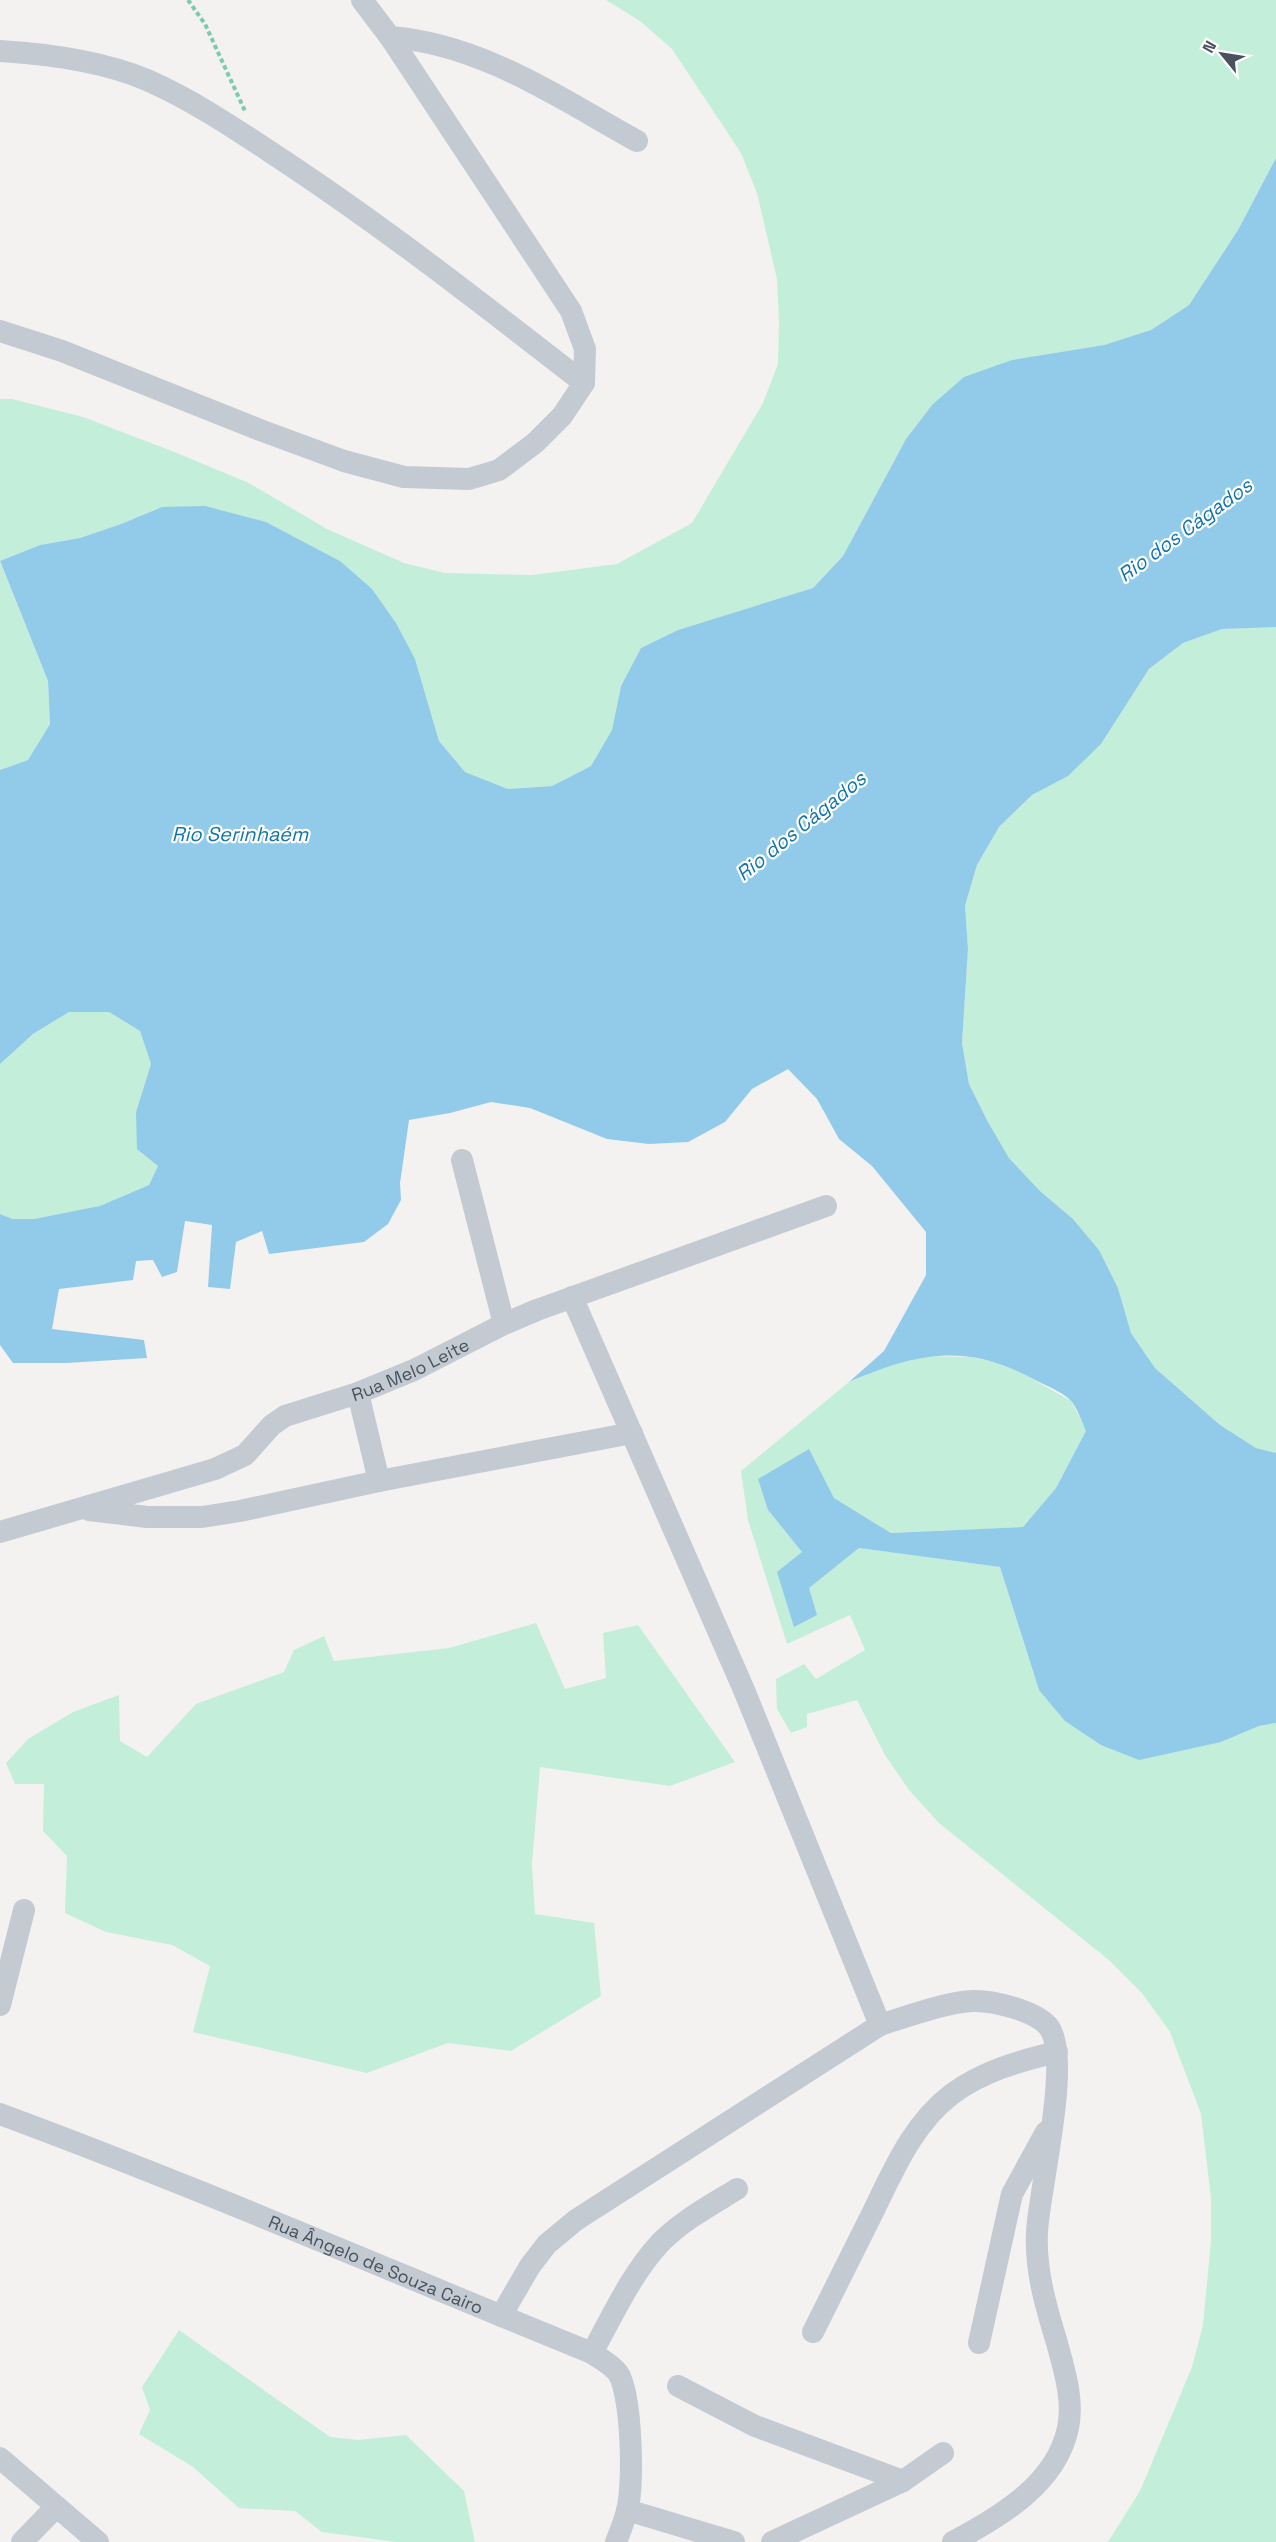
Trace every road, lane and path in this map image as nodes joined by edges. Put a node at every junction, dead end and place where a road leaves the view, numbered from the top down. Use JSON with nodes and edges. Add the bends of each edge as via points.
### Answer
{"nodes":[{"id":1,"x":188,"y":0,"type":"edge"},
{"id":2,"x":363,"y":0,"type":"edge"},
{"id":3,"x":390,"y":37,"type":"junction"},
{"id":4,"x":0,"y":51,"type":"edge"},
{"id":5,"x":248,"y":116,"type":"dead end"},
{"id":6,"x":638,"y":141,"type":"dead end"},
{"id":7,"x":0,"y":331,"type":"edge"},
{"id":8,"x":584,"y":383,"type":"junction"},
{"id":9,"x":462,"y":1160,"type":"dead end"},
{"id":10,"x":826,"y":1206,"type":"dead end"},
{"id":11,"x":573,"y":1298,"type":"junction"},
{"id":12,"x":504,"y":1324,"type":"junction"},
{"id":13,"x":358,"y":1393,"type":"junction"},
{"id":14,"x":632,"y":1434,"type":"junction"},
{"id":15,"x":379,"y":1481,"type":"junction"},
{"id":16,"x":81,"y":1509,"type":"junction"},
{"id":17,"x":0,"y":1532,"type":"edge"},
{"id":18,"x":24,"y":1910,"type":"dead end"},
{"id":19,"x":0,"y":2006,"type":"edge"},
{"id":20,"x":880,"y":2025,"type":"junction"},
{"id":21,"x":1056,"y":2052,"type":"junction"},
{"id":22,"x":0,"y":2114,"type":"edge"},
{"id":23,"x":1052,"y":2123,"type":"junction"},
{"id":24,"x":737,"y":2189,"type":"dead end"},
{"id":25,"x":501,"y":2316,"type":"junction"},
{"id":26,"x":813,"y":2332,"type":"dead end"},
{"id":27,"x":979,"y":2343,"type":"dead end"},
{"id":28,"x":592,"y":2353,"type":"junction"},
{"id":29,"x":678,"y":2386,"type":"dead end"},
{"id":30,"x":943,"y":2452,"type":"dead end"},
{"id":31,"x":0,"y":2457,"type":"edge"},
{"id":32,"x":903,"y":2481,"type":"junction"},
{"id":33,"x":56,"y":2507,"type":"junction"},
{"id":34,"x":627,"y":2510,"type":"junction"},
{"id":35,"x":22,"y":2542,"type":"edge"},
{"id":36,"x":98,"y":2542,"type":"edge"},
{"id":37,"x":616,"y":2542,"type":"edge"},
{"id":38,"x":734,"y":2542,"type":"edge"},
{"id":39,"x":772,"y":2542,"type":"edge"},
{"id":40,"x":953,"y":2542,"type":"edge"}],
"edges":[{"from":1,"to":5,"type":"path","via":[[205,24]]},
{"from":2,"to":3,"type":"street"},
{"from":3,"to":6,"type":"street","via":[[425,41],[475,55]]},
{"from":3,"to":8,"type":"street","via":[[571,311],[585,349]]},
{"from":4,"to":8,"type":"street","via":[[88,62],[146,80],[182,98],[382,228]]},
{"from":7,"to":8,"type":"street","via":[[62,351],[344,461],[404,477],[469,479],[498,470],[535,443],[562,416]]},
{"from":9,"to":12,"type":"street"},
{"from":10,"to":11,"type":"street","name":"Rua Melo Leite"},
{"from":11,"to":12,"type":"street","name":"Rua Melo Leite"},
{"from":11,"to":14,"type":"street"},
{"from":12,"to":13,"type":"street","name":"Rua Melo Leite","via":[[414,1371]]},
{"from":13,"to":15,"type":"street"},
{"from":13,"to":16,"type":"street","name":"Rua Melo Leite","via":[[285,1416],[234,1461]]},
{"from":14,"to":15,"type":"street"},
{"from":14,"to":20,"type":"street","via":[[744,1689]]},
{"from":15,"to":16,"type":"street","via":[[202,1517],[147,1517]]},
{"from":16,"to":17,"type":"street","name":"Rua Melo Leite"},
{"from":18,"to":19,"type":"street"},
{"from":20,"to":21,"type":"street","via":[[972,2001],[998,2004],[1043,2021],[1054,2036]]},
{"from":20,"to":25,"type":"street","via":[[576,2220],[547,2244]]},
{"from":21,"to":23,"type":"street","via":[[1058,2089]]},
{"from":21,"to":26,"type":"street","via":[[980,2076],[952,2094],[918,2128],[899,2158]]},
{"from":22,"to":25,"type":"street","name":"Rua Ângelo de Souza Cairo","via":[[125,2160]]},
{"from":23,"to":27,"type":"street","via":[[1012,2194]]},
{"from":23,"to":40,"type":"street","via":[[1041,2192],[1037,2261],[1066,2375],[1068,2428],[1059,2453],[1043,2478],[994,2519]]},
{"from":24,"to":28,"type":"street","via":[[688,2219],[662,2242],[640,2267]]},
{"from":25,"to":28,"type":"street","name":"Rua Ângelo de Souza Cairo"},
{"from":28,"to":34,"type":"street","name":"Rua Ângelo de Souza Cairo","via":[[617,2372],[626,2396],[630,2477]]},
{"from":29,"to":32,"type":"street","via":[[754,2426]]},
{"from":30,"to":32,"type":"street"},
{"from":31,"to":33,"type":"street"},
{"from":32,"to":39,"type":"street"},
{"from":33,"to":35,"type":"street"},
{"from":33,"to":36,"type":"street"},
{"from":34,"to":37,"type":"street","name":"Rua Ângelo de Souza Cairo"},
{"from":34,"to":38,"type":"street"}]}
